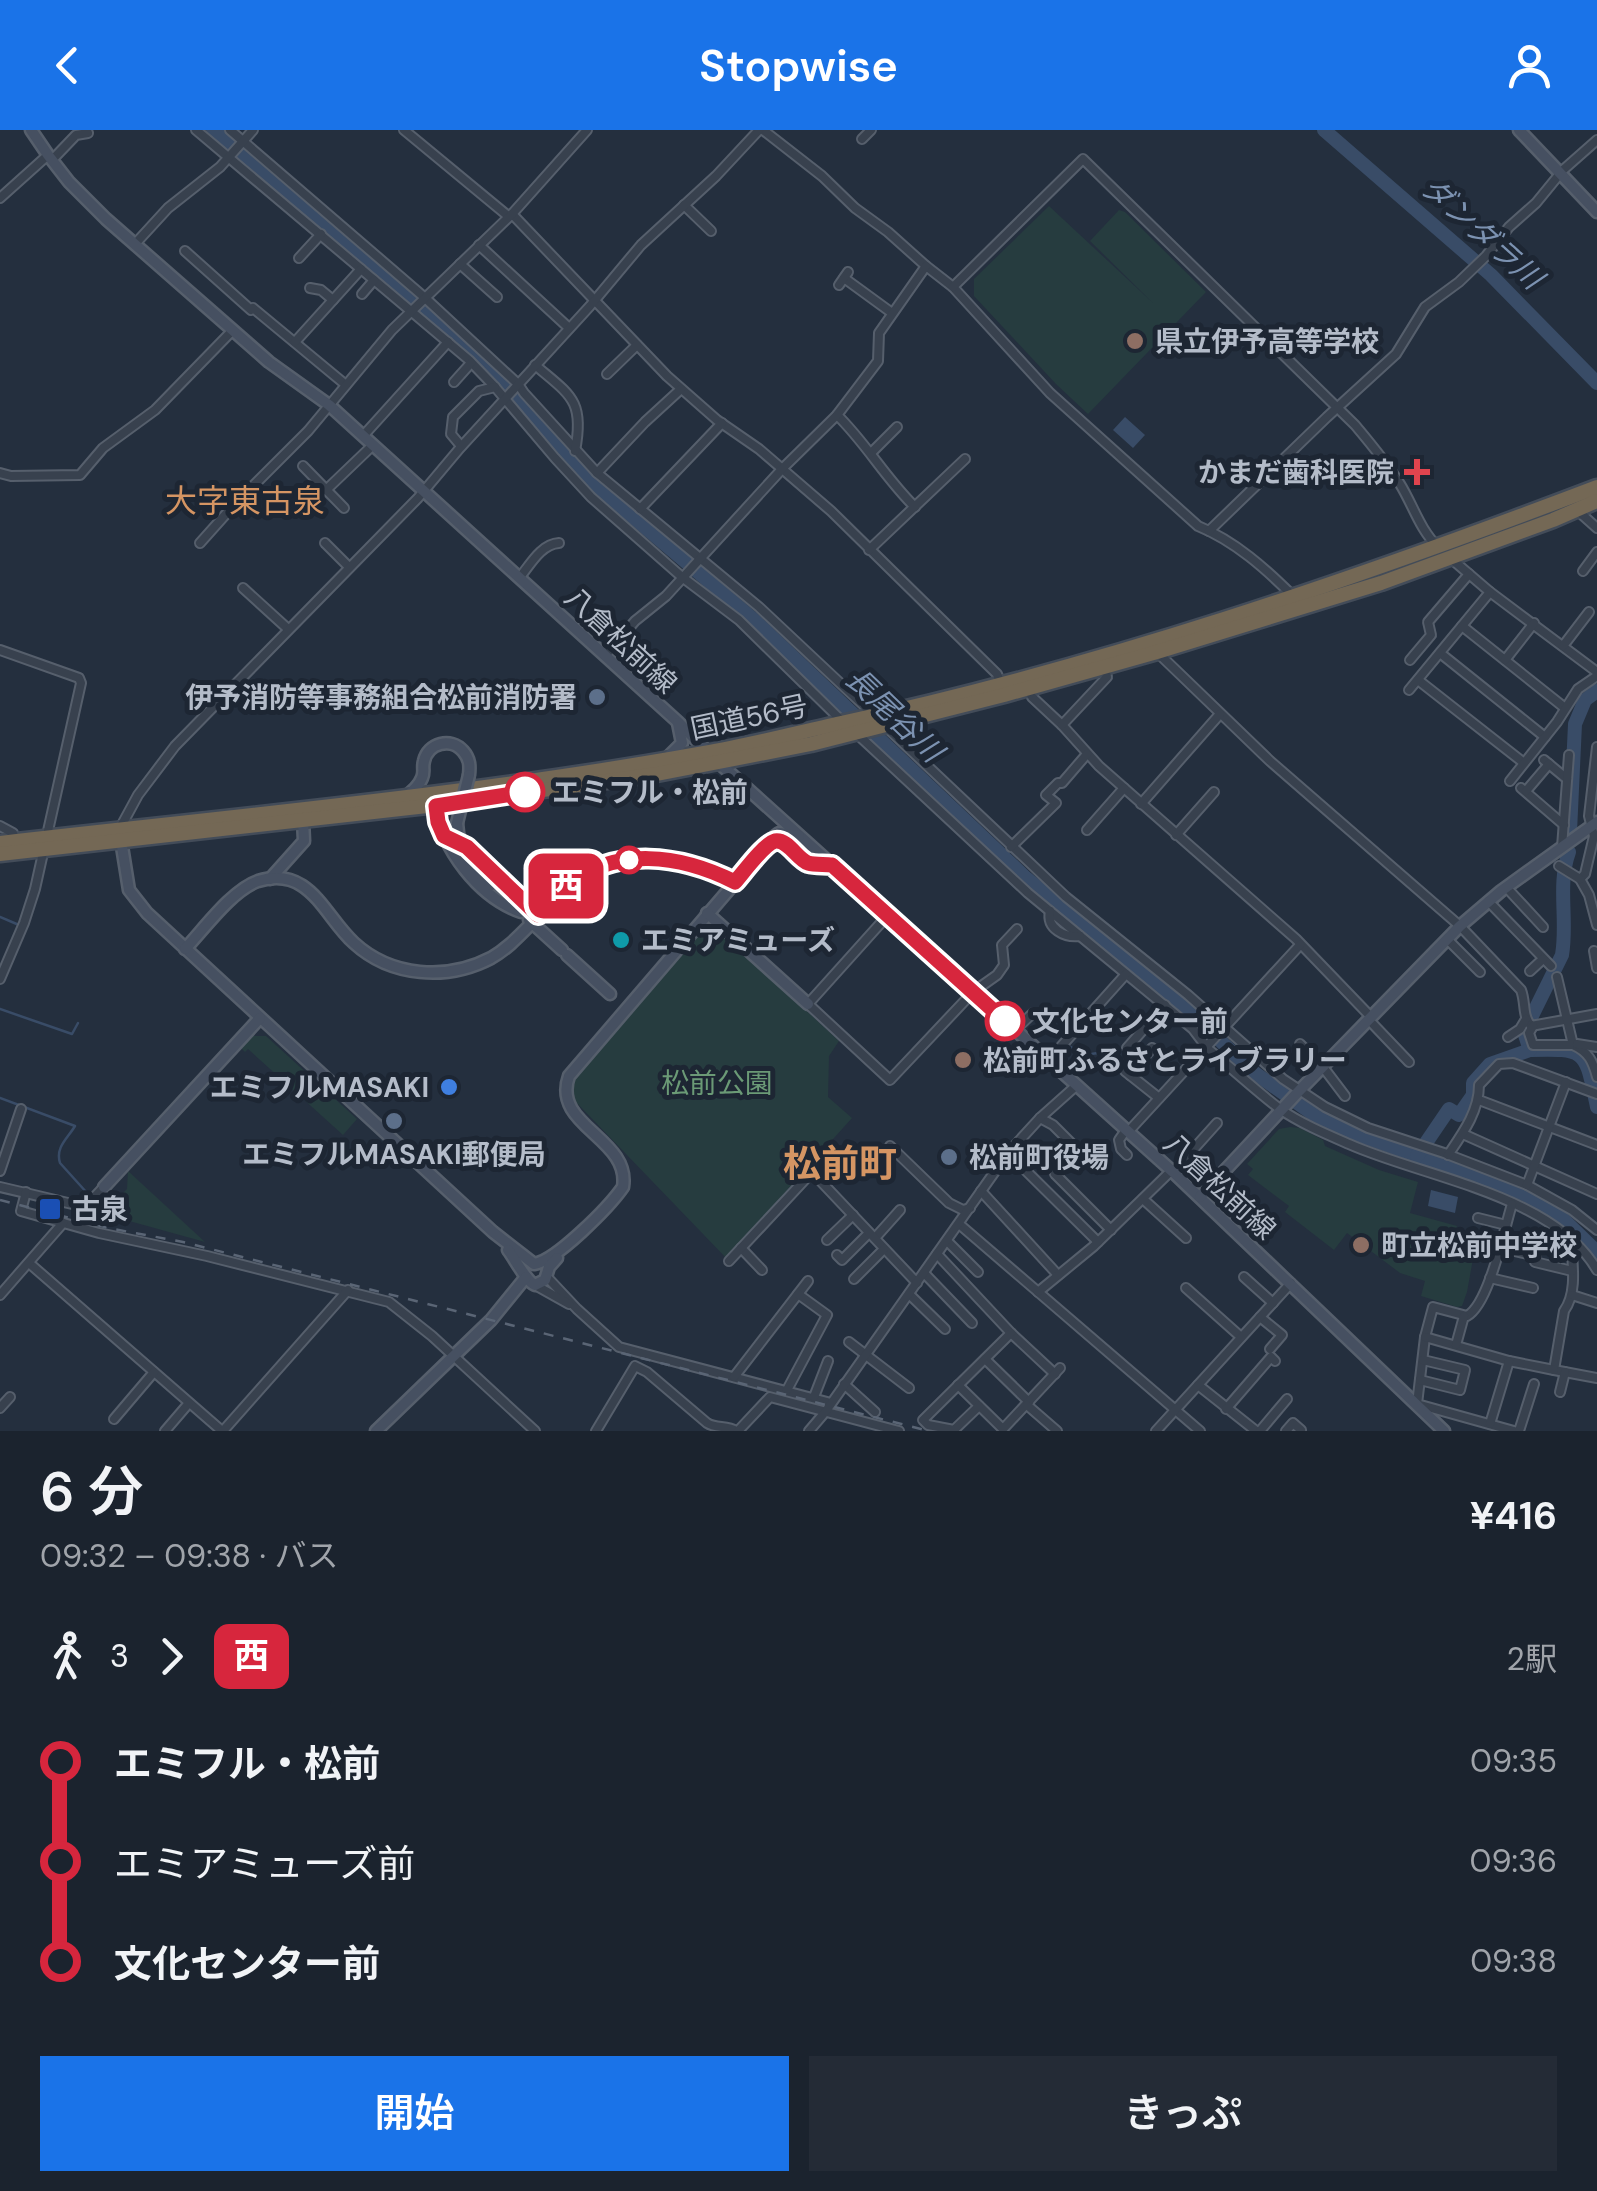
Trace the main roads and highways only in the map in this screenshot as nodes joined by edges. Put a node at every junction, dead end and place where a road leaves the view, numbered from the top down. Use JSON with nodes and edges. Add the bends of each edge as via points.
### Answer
{"nodes":[{"id":1,"x":1597,"y":487,"type":"edge"},
{"id":2,"x":1597,"y":501,"type":"edge"},
{"id":3,"x":1299,"y":602,"type":"junction"},
{"id":4,"x":1155,"y":647,"type":"junction"},
{"id":5,"x":1002,"y":690,"type":"junction"},
{"id":6,"x":713,"y":758,"type":"junction"},
{"id":7,"x":120,"y":835,"type":"junction"},
{"id":8,"x":11,"y":845,"type":"edge"},
{"id":9,"x":0,"y":854,"type":"edge"}],
"edges":[{"from":1,"to":3,"type":"highway","name":"国道56号"},
{"from":2,"to":3,"type":"highway","name":"国道56号","via":[[1381,582]]},
{"from":3,"to":4,"type":"highway","name":"国道56号"},
{"from":4,"to":5,"type":"highway","name":"国道56号"},
{"from":4,"to":5,"type":"highway","name":"国道56号","via":[[1104,668]]},
{"from":5,"to":6,"type":"highway","name":"国道56号"},
{"from":6,"to":7,"type":"highway","name":"国道56号"},
{"from":6,"to":7,"type":"highway","name":"国道56号","via":[[657,774],[436,806]]},
{"from":7,"to":8,"type":"highway","name":"国道56号"},
{"from":8,"to":9,"type":"highway","name":"国道56号"}]}
